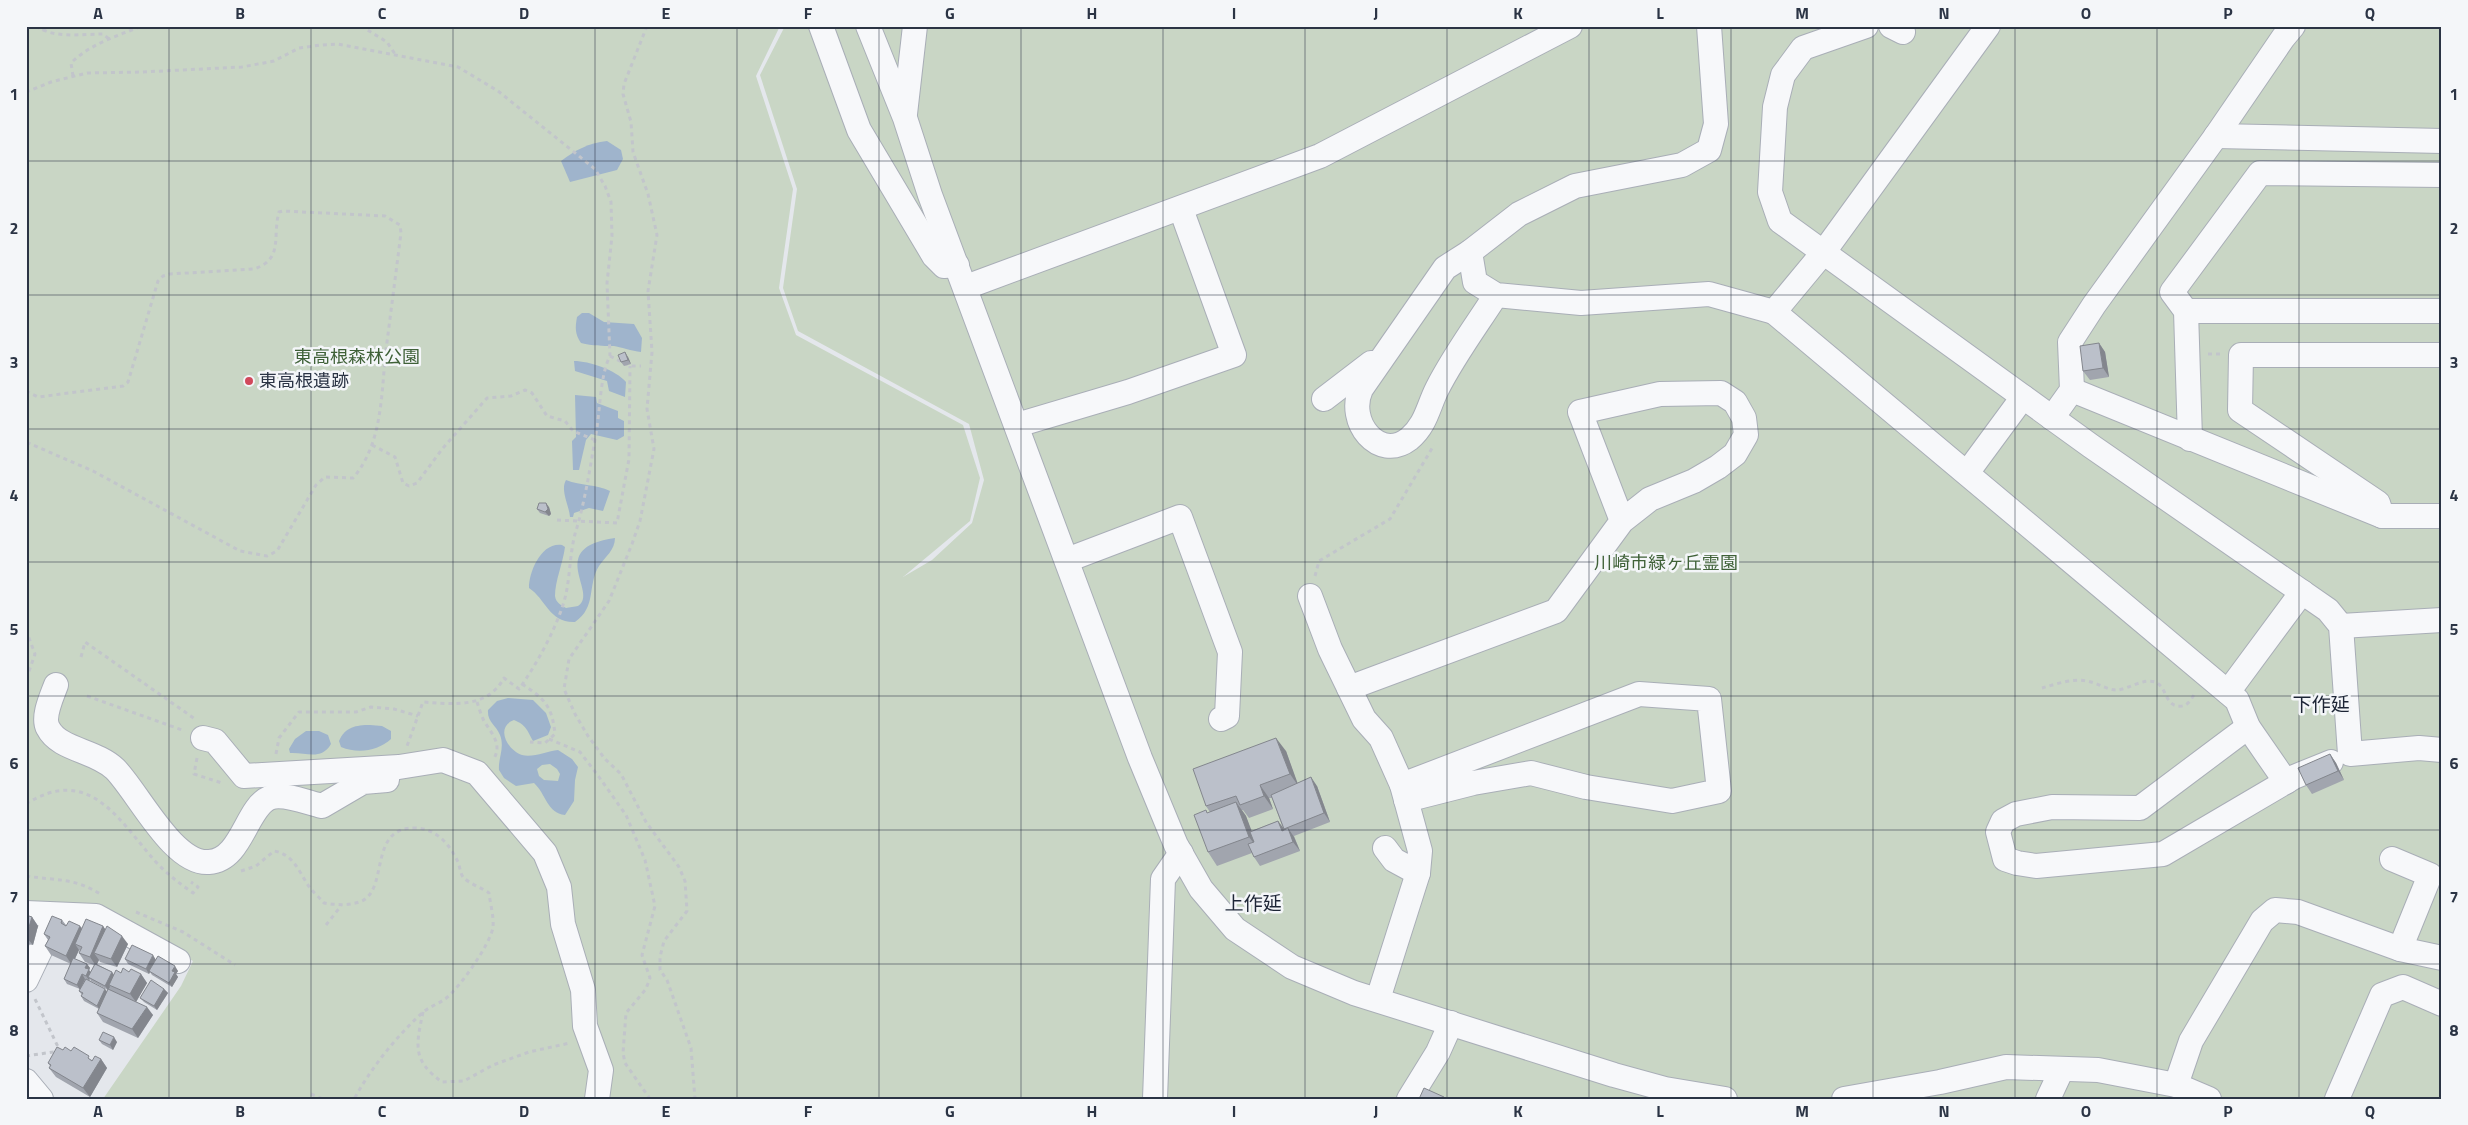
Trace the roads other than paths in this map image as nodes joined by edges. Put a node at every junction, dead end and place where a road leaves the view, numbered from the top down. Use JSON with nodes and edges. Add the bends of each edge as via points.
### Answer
{"nodes":[{"id":1,"x":820,"y":26,"type":"edge"},
{"id":2,"x":868,"y":26,"type":"edge"},
{"id":3,"x":915,"y":26,"type":"edge"},
{"id":4,"x":1570,"y":26,"type":"edge"},
{"id":5,"x":1709,"y":26,"type":"edge"},
{"id":6,"x":1866,"y":26,"type":"edge"},
{"id":7,"x":1988,"y":26,"type":"edge"},
{"id":8,"x":2294,"y":26,"type":"edge"},
{"id":9,"x":905,"y":118,"type":"junction"},
{"id":10,"x":2216,"y":136,"type":"junction"},
{"id":11,"x":2442,"y":141,"type":"edge"},
{"id":12,"x":2442,"y":175,"type":"edge"},
{"id":13,"x":1181,"y":209,"type":"junction"},
{"id":14,"x":1470,"y":252,"type":"junction"},
{"id":15,"x":1823,"y":253,"type":"junction"},
{"id":16,"x":957,"y":265,"type":"junction"},
{"id":17,"x":1445,"y":268,"type":"junction"},
{"id":18,"x":1475,"y":282,"type":"junction"},
{"id":19,"x":966,"y":287,"type":"junction"},
{"id":20,"x":1496,"y":295,"type":"junction"},
{"id":21,"x":2186,"y":311,"type":"junction"},
{"id":22,"x":2442,"y":311,"type":"edge"},
{"id":23,"x":1774,"y":312,"type":"junction"},
{"id":24,"x":1388,"y":350,"type":"junction"},
{"id":25,"x":2442,"y":355,"type":"edge"},
{"id":26,"x":2072,"y":390,"type":"junction"},
{"id":27,"x":2023,"y":397,"type":"junction"},
{"id":28,"x":1324,"y":399,"type":"dead end"},
{"id":29,"x":2052,"y":418,"type":"junction"},
{"id":30,"x":1017,"y":426,"type":"junction"},
{"id":31,"x":2190,"y":438,"type":"junction"},
{"id":32,"x":1967,"y":473,"type":"junction"},
{"id":33,"x":2382,"y":516,"type":"junction"},
{"id":34,"x":2442,"y":516,"type":"edge"},
{"id":35,"x":1622,"y":521,"type":"junction"},
{"id":36,"x":1067,"y":560,"type":"junction"},
{"id":37,"x":2302,"y":592,"type":"junction"},
{"id":38,"x":1310,"y":596,"type":"road end"},
{"id":39,"x":2442,"y":620,"type":"edge"},
{"id":40,"x":2341,"y":626,"type":"junction"},
{"id":41,"x":56,"y":684,"type":"dead end"},
{"id":42,"x":1349,"y":688,"type":"junction"},
{"id":43,"x":2228,"y":692,"type":"junction"},
{"id":44,"x":1221,"y":719,"type":"dead end"},
{"id":45,"x":2248,"y":727,"type":"junction"},
{"id":46,"x":203,"y":738,"type":"road end"},
{"id":47,"x":2442,"y":750,"type":"edge"},
{"id":48,"x":2350,"y":754,"type":"junction"},
{"id":49,"x":399,"y":767,"type":"junction"},
{"id":50,"x":2286,"y":782,"type":"junction"},
{"id":51,"x":1404,"y":793,"type":"junction"},
{"id":52,"x":1385,"y":848,"type":"dead end"},
{"id":53,"x":1181,"y":853,"type":"junction"},
{"id":54,"x":2392,"y":859,"type":"dead end"},
{"id":55,"x":1418,"y":873,"type":"junction"},
{"id":56,"x":26,"y":913,"type":"edge"},
{"id":57,"x":57,"y":915,"type":"junction"},
{"id":58,"x":2400,"y":949,"type":"junction"},
{"id":59,"x":2442,"y":958,"type":"edge"},
{"id":60,"x":178,"y":961,"type":"dead end"},
{"id":61,"x":26,"y":980,"type":"edge"},
{"id":62,"x":1378,"y":999,"type":"junction"},
{"id":63,"x":2442,"y":1004,"type":"edge"},
{"id":64,"x":1451,"y":1023,"type":"junction"},
{"id":65,"x":2062,"y":1069,"type":"junction"},
{"id":66,"x":26,"y":1081,"type":"edge"},
{"id":67,"x":2176,"y":1085,"type":"junction"},
{"id":68,"x":41,"y":1099,"type":"edge"},
{"id":69,"x":597,"y":1099,"type":"edge"},
{"id":70,"x":1155,"y":1099,"type":"edge"},
{"id":71,"x":1409,"y":1099,"type":"edge"},
{"id":72,"x":1725,"y":1099,"type":"edge"},
{"id":73,"x":1844,"y":1099,"type":"edge"},
{"id":74,"x":2048,"y":1099,"type":"edge"},
{"id":75,"x":2209,"y":1099,"type":"edge"},
{"id":76,"x":2337,"y":1099,"type":"edge"}],
"edges":[{"from":1,"to":16,"type":"street","via":[[859,130],[934,256],[944,266]]},
{"from":2,"to":9,"type":"street"},
{"from":3,"to":9,"type":"street"},
{"from":4,"to":13,"type":"street","via":[[1320,156]]},
{"from":5,"to":14,"type":"street","via":[[1716,124],[1709,150],[1682,165],[1575,186],[1519,214]]},
{"from":6,"to":15,"type":"street","via":[[1803,48],[1783,75],[1775,107],[1770,192],[1780,221]]},
{"from":7,"to":15,"type":"street"},
{"from":8,"to":10,"type":"street"},
{"from":9,"to":16,"type":"street"},
{"from":10,"to":11,"type":"street"},
{"from":10,"to":26,"type":"street","via":[[2070,342]]},
{"from":12,"to":21,"type":"street","via":[[2260,174],[2172,292]]},
{"from":13,"to":19,"type":"street"},
{"from":13,"to":30,"type":"street","via":[[1234,355]]},
{"from":14,"to":17,"type":"street"},
{"from":14,"to":18,"type":"street"},
{"from":15,"to":23,"type":"street"},
{"from":15,"to":27,"type":"street"},
{"from":16,"to":19,"type":"street"},
{"from":17,"to":18,"type":"street"},
{"from":17,"to":24,"type":"street"},
{"from":18,"to":20,"type":"street"},
{"from":19,"to":30,"type":"street"},
{"from":20,"to":23,"type":"street","via":[[1581,303],[1709,294]]},
{"from":20,"to":24,"type":"street","via":[[1437,390],[1426,419],[1410,438],[1394,445],[1384,444],[1364,433],[1356,414],[1361,389]]},
{"from":21,"to":22,"type":"street"},
{"from":21,"to":31,"type":"street"},
{"from":23,"to":32,"type":"street"},
{"from":24,"to":28,"type":"street"},
{"from":25,"to":33,"type":"street","via":[[2241,354],[2240,410],[2378,503]]},
{"from":26,"to":29,"type":"street"},
{"from":26,"to":31,"type":"street"},
{"from":27,"to":29,"type":"street"},
{"from":27,"to":32,"type":"street"},
{"from":29,"to":37,"type":"street"},
{"from":30,"to":36,"type":"street"},
{"from":31,"to":33,"type":"street"},
{"from":32,"to":43,"type":"street"},
{"from":33,"to":34,"type":"street"},
{"from":35,"to":35,"type":"street","via":[[1650,499],[1694,481],[1735,454],[1746,435],[1744,418],[1735,402],[1721,393],[1660,394],[1580,412]]},
{"from":35,"to":42,"type":"street","via":[[1556,611]]},
{"from":36,"to":44,"type":"street","via":[[1180,517],[1230,652],[1226,716]]},
{"from":36,"to":53,"type":"street","via":[[1140,758]]},
{"from":37,"to":40,"type":"street","via":[[2328,610]]},
{"from":37,"to":43,"type":"street"},
{"from":38,"to":42,"type":"street","via":[[1330,650]]},
{"from":39,"to":40,"type":"street"},
{"from":40,"to":48,"type":"street"},
{"from":41,"to":49,"type":"street","via":[[46,726],[55,738],[110,764],[150,815],[186,855],[198,862],[223,859],[261,804],[270,798],[285,797],[322,806],[363,782],[392,779]]},
{"from":42,"to":51,"type":"street","via":[[1364,718],[1381,738]]},
{"from":43,"to":45,"type":"street","via":[[2237,700]]},
{"from":45,"to":50,"type":"street"},
{"from":45,"to":50,"type":"street","via":[[2140,808],[2052,807],[2016,814],[2003,821],[1998,832],[2005,859],[2036,866],[2163,854]]},
{"from":46,"to":49,"type":"street","via":[[215,742],[244,776]]},
{"from":47,"to":48,"type":"street","via":[[2419,748]]},
{"from":48,"to":50,"type":"street"},
{"from":49,"to":69,"type":"street","via":[[443,760],[477,773],[545,853],[560,887],[562,924],[583,990],[585,1026],[601,1070]]},
{"from":51,"to":51,"type":"street","via":[[1639,694],[1709,699],[1719,791],[1672,801],[1586,787],[1531,773]]},
{"from":51,"to":55,"type":"street","via":[[1420,851]]},
{"from":52,"to":55,"type":"street","via":[[1394,860]]},
{"from":53,"to":62,"type":"street","via":[[1201,889],[1235,929],[1292,967],[1354,994]]},
{"from":53,"to":70,"type":"street","via":[[1163,879]]},
{"from":54,"to":58,"type":"street","via":[[2430,875]]},
{"from":55,"to":62,"type":"street"},
{"from":56,"to":57,"type":"street"},
{"from":57,"to":60,"type":"street","via":[[96,916]]},
{"from":57,"to":61,"type":"street"},
{"from":58,"to":59,"type":"street"},
{"from":58,"to":67,"type":"street","via":[[2298,912],[2275,910],[2262,921],[2196,1032]]},
{"from":62,"to":64,"type":"street"},
{"from":63,"to":76,"type":"street","via":[[2403,988],[2382,995]]},
{"from":64,"to":71,"type":"street","via":[[1438,1052]]},
{"from":64,"to":72,"type":"street","via":[[1665,1089]]},
{"from":65,"to":67,"type":"street","via":[[2098,1070]]},
{"from":65,"to":73,"type":"street","via":[[2006,1067]]},
{"from":65,"to":74,"type":"street"},
{"from":66,"to":68,"type":"street"},
{"from":67,"to":75,"type":"street"}]}
